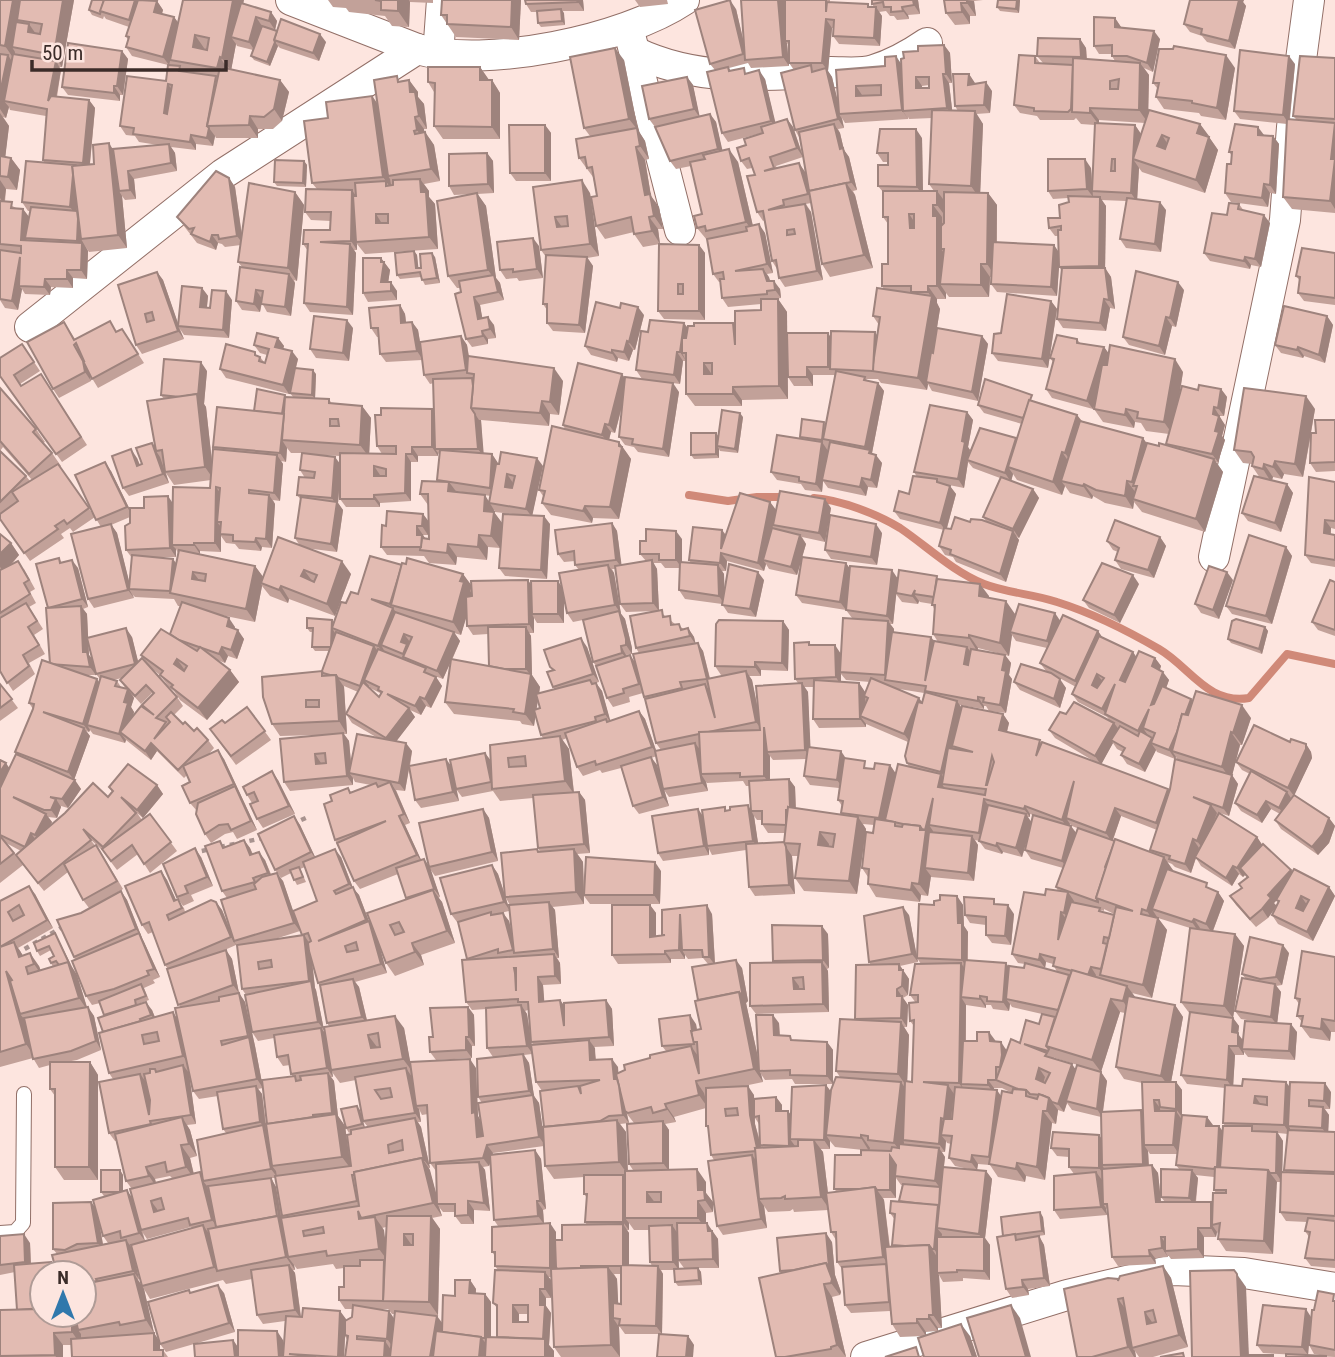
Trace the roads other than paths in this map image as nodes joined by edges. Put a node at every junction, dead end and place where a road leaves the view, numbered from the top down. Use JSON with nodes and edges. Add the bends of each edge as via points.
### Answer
{"nodes":[{"id":1,"x":291,"y":0,"type":"edge"},
{"id":2,"x":442,"y":0,"type":"edge"},
{"id":3,"x":684,"y":0,"type":"edge"},
{"id":4,"x":1309,"y":0,"type":"edge"},
{"id":5,"x":632,"y":41,"type":"junction"},
{"id":6,"x":927,"y":43,"type":"edge"},
{"id":7,"x":427,"y":52,"type":"junction"},
{"id":8,"x":680,"y":229,"type":"dead end"},
{"id":9,"x":30,"y":327,"type":"dead end"},
{"id":10,"x":1214,"y":557,"type":"dead end"},
{"id":11,"x":24,"y":1094,"type":"dead end"},
{"id":12,"x":0,"y":1233,"type":"edge"},
{"id":13,"x":1335,"y":1287,"type":"edge"},
{"id":14,"x":866,"y":1357,"type":"edge"}],
"edges":[{"from":1,"to":7,"type":"street"},
{"from":2,"to":7,"type":"street"},
{"from":3,"to":5,"type":"street"},
{"from":4,"to":10,"type":"street","via":[[1285,220]]},
{"from":5,"to":6,"type":"street","via":[[657,63],[724,75],[872,71]]},
{"from":5,"to":7,"type":"street","via":[[495,57]]},
{"from":5,"to":8,"type":"street"},
{"from":7,"to":9,"type":"street","via":[[223,174]]},
{"from":11,"to":12,"type":"lane","via":[[23,1223],[15,1232]]},
{"from":13,"to":14,"type":"street","via":[[1244,1273],[1173,1270],[1067,1295]]}]}
